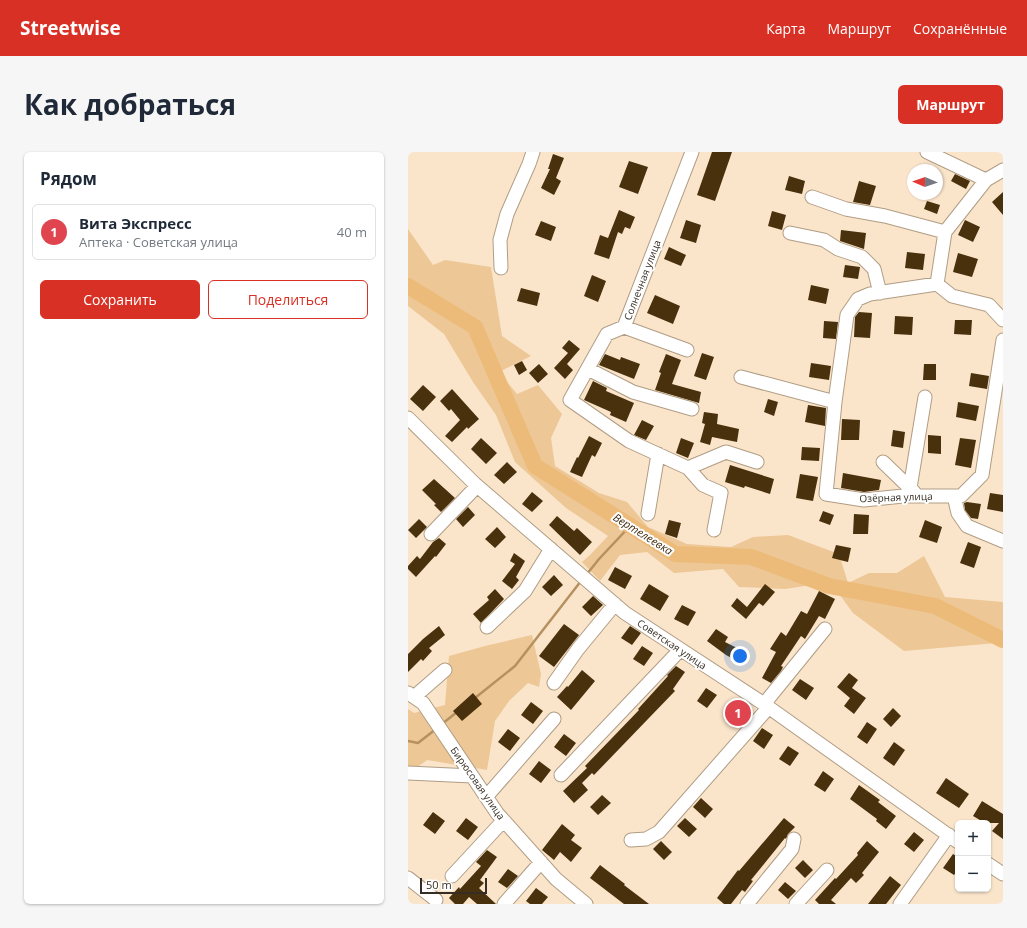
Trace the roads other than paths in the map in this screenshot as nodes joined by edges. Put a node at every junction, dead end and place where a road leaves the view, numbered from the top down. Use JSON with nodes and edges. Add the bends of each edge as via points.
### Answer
{"nodes":[{"id":1,"x":533,"y":152,"type":"edge"},
{"id":2,"x":692,"y":152,"type":"edge"},
{"id":3,"x":927,"y":152,"type":"edge"},
{"id":4,"x":1003,"y":170,"type":"edge"},
{"id":5,"x":986,"y":180,"type":"junction"},
{"id":6,"x":812,"y":197,"type":"dead end"},
{"id":7,"x":945,"y":232,"type":"junction"},
{"id":8,"x":790,"y":233,"type":"dead end"},
{"id":9,"x":501,"y":268,"type":"dead end"},
{"id":10,"x":937,"y":284,"type":"junction"},
{"id":11,"x":880,"y":293,"type":"junction"},
{"id":12,"x":1003,"y":320,"type":"edge"},
{"id":13,"x":624,"y":327,"type":"junction"},
{"id":14,"x":1003,"y":340,"type":"edge"},
{"id":15,"x":687,"y":350,"type":"dead end"},
{"id":16,"x":588,"y":369,"type":"junction"},
{"id":17,"x":741,"y":377,"type":"dead end"},
{"id":18,"x":925,"y":397,"type":"dead end"},
{"id":19,"x":835,"y":402,"type":"junction"},
{"id":20,"x":692,"y":409,"type":"dead end"},
{"id":21,"x":408,"y":418,"type":"edge"},
{"id":22,"x":658,"y":454,"type":"junction"},
{"id":23,"x":757,"y":462,"type":"dead end"},
{"id":24,"x":883,"y":462,"type":"dead end"},
{"id":25,"x":688,"y":468,"type":"junction"},
{"id":26,"x":477,"y":486,"type":"junction"},
{"id":27,"x":914,"y":492,"type":"junction"},
{"id":28,"x":954,"y":496,"type":"junction"},
{"id":29,"x":648,"y":514,"type":"dead end"},
{"id":30,"x":714,"y":530,"type":"dead end"},
{"id":31,"x":431,"y":534,"type":"dead end"},
{"id":32,"x":1003,"y":541,"type":"edge"},
{"id":33,"x":551,"y":549,"type":"junction"},
{"id":34,"x":615,"y":604,"type":"junction"},
{"id":35,"x":487,"y":627,"type":"dead end"},
{"id":36,"x":825,"y":629,"type":"dead end"},
{"id":37,"x":680,"y":650,"type":"junction"},
{"id":38,"x":445,"y":670,"type":"dead end"},
{"id":39,"x":554,"y":683,"type":"dead end"},
{"id":40,"x":411,"y":695,"type":"edge"},
{"id":41,"x":766,"y":706,"type":"junction"},
{"id":42,"x":554,"y":719,"type":"dead end"},
{"id":43,"x":408,"y":773,"type":"edge"},
{"id":44,"x":561,"y":775,"type":"dead end"},
{"id":45,"x":472,"y":776,"type":"junction"},
{"id":46,"x":486,"y":797,"type":"junction"},
{"id":47,"x":503,"y":820,"type":"junction"},
{"id":48,"x":794,"y":839,"type":"dead end"},
{"id":49,"x":953,"y":839,"type":"edge"},
{"id":50,"x":631,"y":840,"type":"dead end"},
{"id":51,"x":541,"y":862,"type":"junction"},
{"id":52,"x":991,"y":866,"type":"edge"},
{"id":53,"x":827,"y":870,"type":"dead end"},
{"id":54,"x":1003,"y":874,"type":"edge"},
{"id":55,"x":452,"y":876,"type":"dead end"},
{"id":56,"x":408,"y":878,"type":"edge"},
{"id":57,"x":436,"y":900,"type":"dead end"},
{"id":58,"x":504,"y":904,"type":"edge"},
{"id":59,"x":586,"y":904,"type":"edge"},
{"id":60,"x":747,"y":904,"type":"edge"},
{"id":61,"x":796,"y":904,"type":"edge"},
{"id":62,"x":900,"y":904,"type":"edge"}],
"edges":[{"from":1,"to":9,"type":"street","via":[[507,214],[500,240]]},
{"from":2,"to":13,"type":"street","name":"Солнечная улица"},
{"from":3,"to":5,"type":"street"},
{"from":4,"to":5,"type":"street"},
{"from":5,"to":7,"type":"street"},
{"from":6,"to":7,"type":"street","via":[[846,209],[885,216]]},
{"from":7,"to":10,"type":"street"},
{"from":8,"to":11,"type":"street","via":[[824,240],[838,249],[862,256],[874,269]]},
{"from":10,"to":11,"type":"street","name":"Озёрная улица"},
{"from":10,"to":12,"type":"street","via":[[952,296],[989,305]]},
{"from":11,"to":19,"type":"street","name":"Озёрная улица","via":[[858,299],[847,315]]},
{"from":13,"to":15,"type":"street"},
{"from":13,"to":16,"type":"street","name":"Солнечная улица","via":[[607,334]]},
{"from":14,"to":28,"type":"street","name":"Озёрная улица","via":[[982,475],[961,496]]},
{"from":16,"to":20,"type":"street","via":[[633,392]]},
{"from":16,"to":22,"type":"street","name":"Солнечная улица","via":[[570,400],[629,441]]},
{"from":17,"to":19,"type":"street"},
{"from":18,"to":27,"type":"street"},
{"from":19,"to":27,"type":"street","name":"Озёрная улица","via":[[826,494],[864,500]]},
{"from":21,"to":26,"type":"street","name":"Советская улица"},
{"from":22,"to":25,"type":"street","name":"Солнечная улица"},
{"from":22,"to":29,"type":"street"},
{"from":23,"to":25,"type":"street","via":[[726,452]]},
{"from":24,"to":27,"type":"street"},
{"from":25,"to":30,"type":"street","via":[[702,484],[721,492]]},
{"from":26,"to":31,"type":"street"},
{"from":26,"to":33,"type":"street","name":"Советская улица"},
{"from":27,"to":28,"type":"street","name":"Озёрная улица"},
{"from":28,"to":32,"type":"street","via":[[958,513],[967,526]]},
{"from":33,"to":34,"type":"street","name":"Советская улица"},
{"from":33,"to":35,"type":"street","via":[[525,591]]},
{"from":34,"to":37,"type":"street","name":"Советская улица"},
{"from":34,"to":39,"type":"street"},
{"from":36,"to":41,"type":"street"},
{"from":37,"to":41,"type":"street","name":"Советская улица"},
{"from":37,"to":44,"type":"street"},
{"from":38,"to":40,"type":"street"},
{"from":40,"to":45,"type":"street","name":"Бирюсовая улица","via":[[423,703]]},
{"from":41,"to":49,"type":"street","name":"Советская улица"},
{"from":41,"to":50,"type":"street","via":[[659,832],[646,839]]},
{"from":42,"to":46,"type":"street"},
{"from":43,"to":45,"type":"street"},
{"from":45,"to":46,"type":"street","name":"Бирюсовая улица"},
{"from":46,"to":47,"type":"street","name":"Бирюсовая улица"},
{"from":47,"to":51,"type":"street","name":"Бирюсовая улица"},
{"from":47,"to":55,"type":"street"},
{"from":48,"to":60,"type":"street","via":[[792,849]]},
{"from":49,"to":62,"type":"street"},
{"from":51,"to":58,"type":"street"},
{"from":51,"to":59,"type":"street","name":"Бирюсовая улица","via":[[556,879]]},
{"from":52,"to":54,"type":"street"},
{"from":53,"to":61,"type":"street"},
{"from":56,"to":57,"type":"street"}]}
